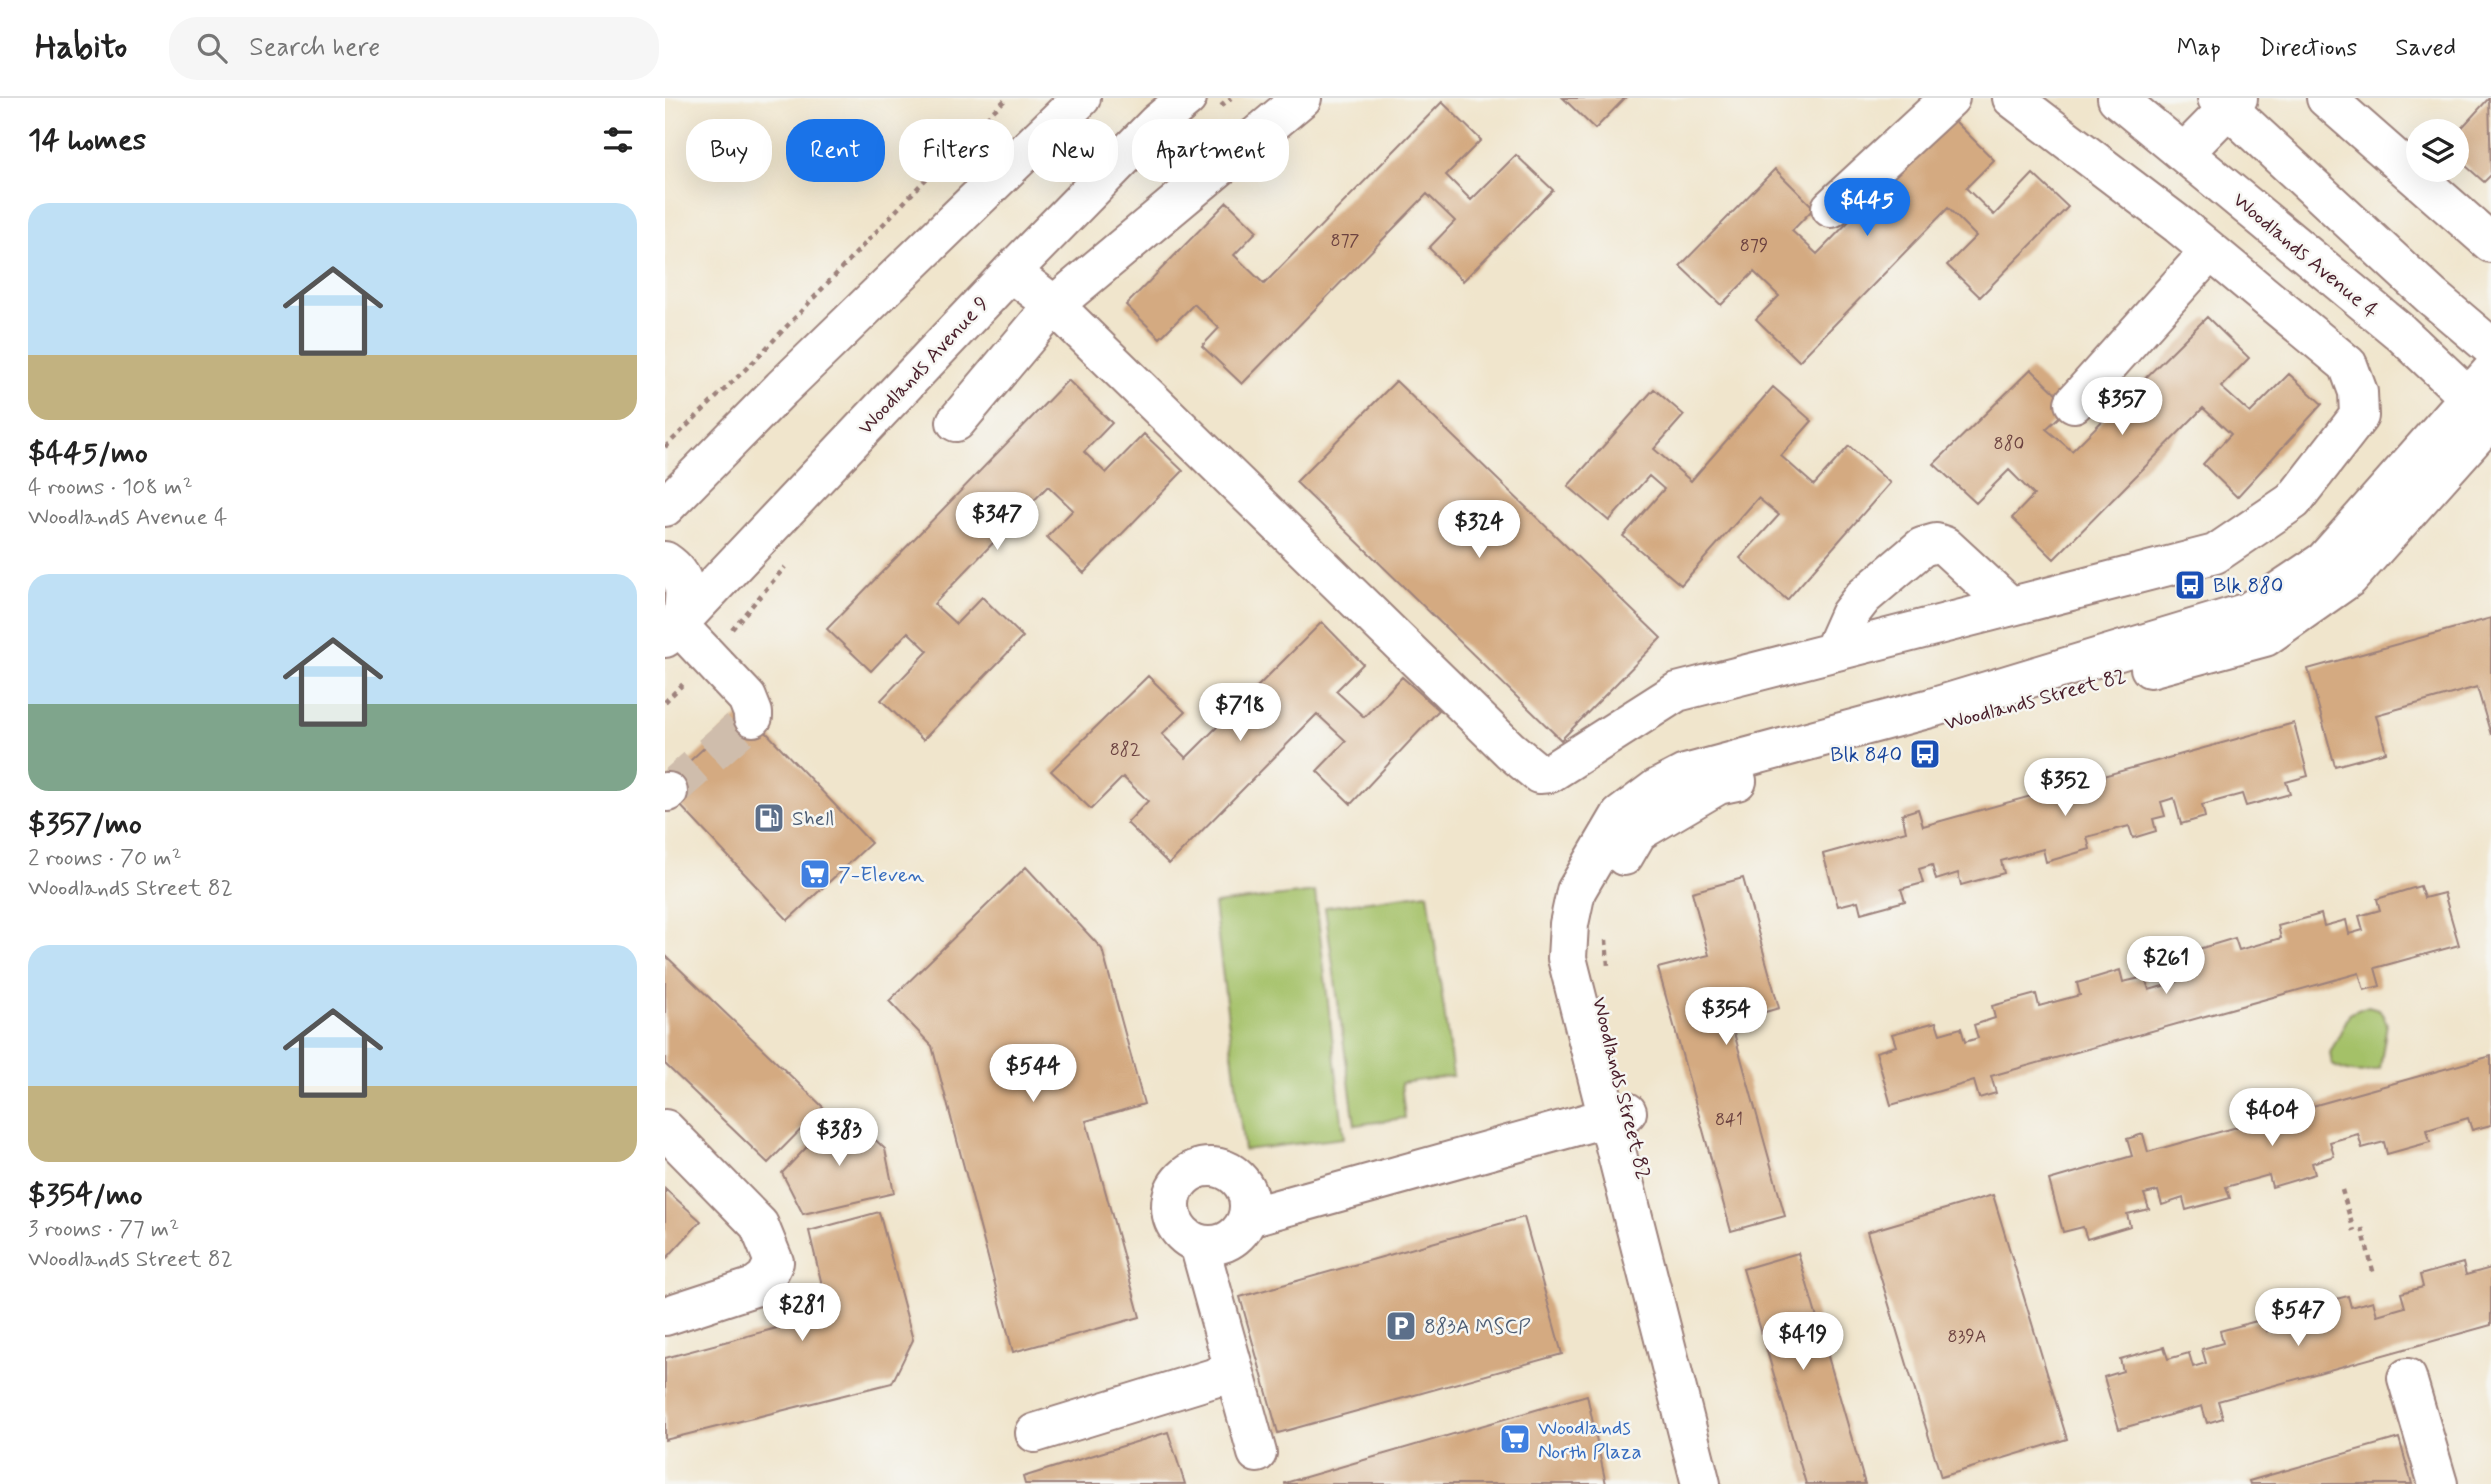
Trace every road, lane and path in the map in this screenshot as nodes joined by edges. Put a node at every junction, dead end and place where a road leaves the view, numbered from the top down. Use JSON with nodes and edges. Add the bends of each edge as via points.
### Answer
{"nodes":[{"id":1,"x":1007,"y":98,"type":"edge"},
{"id":2,"x":1081,"y":98,"type":"edge"},
{"id":3,"x":1187,"y":98,"type":"edge"},
{"id":4,"x":1302,"y":98,"type":"edge"},
{"id":5,"x":1950,"y":98,"type":"edge"},
{"id":6,"x":2012,"y":98,"type":"edge"},
{"id":7,"x":2117,"y":98,"type":"edge"},
{"id":8,"x":2326,"y":98,"type":"edge"},
{"id":9,"x":2228,"y":101,"type":"edge"},
{"id":10,"x":2183,"y":153,"type":"junction"},
{"id":11,"x":1831,"y":208,"type":"dead end"},
{"id":12,"x":2491,"y":243,"type":"edge"},
{"id":13,"x":2210,"y":251,"type":"junction"},
{"id":14,"x":1011,"y":272,"type":"junction"},
{"id":15,"x":1054,"y":305,"type":"junction"},
{"id":16,"x":2491,"y":347,"type":"edge"},
{"id":17,"x":2485,"y":402,"type":"edge"},
{"id":18,"x":2074,"y":403,"type":"dead end"},
{"id":19,"x":956,"y":422,"type":"dead end"},
{"id":20,"x":665,"y":447,"type":"edge"},
{"id":21,"x":665,"y":507,"type":"edge"},
{"id":22,"x":665,"y":561,"type":"edge"},
{"id":23,"x":2010,"y":606,"type":"junction"},
{"id":24,"x":675,"y":628,"type":"edge"},
{"id":25,"x":1832,"y":651,"type":"junction"},
{"id":26,"x":753,"y":717,"type":"dead end"},
{"id":27,"x":1606,"y":937,"type":"dead end"},
{"id":28,"x":1608,"y":969,"type":"dead end"},
{"id":29,"x":1617,"y":1114,"type":"junction"},
{"id":30,"x":665,"y":1129,"type":"edge"},
{"id":31,"x":2342,"y":1189,"type":"dead end"},
{"id":32,"x":1248,"y":1217,"type":"junction"},
{"id":33,"x":2362,"y":1228,"type":"dead end"},
{"id":34,"x":2354,"y":1231,"type":"dead end"},
{"id":35,"x":1199,"y":1244,"type":"junction"},
{"id":36,"x":2374,"y":1275,"type":"dead end"},
{"id":37,"x":1660,"y":1280,"type":"junction"},
{"id":38,"x":665,"y":1316,"type":"edge"},
{"id":39,"x":1233,"y":1371,"type":"junction"},
{"id":40,"x":2407,"y":1377,"type":"dead end"},
{"id":41,"x":1035,"y":1433,"type":"dead end"},
{"id":42,"x":1257,"y":1453,"type":"dead end"},
{"id":43,"x":1701,"y":1484,"type":"edge"},
{"id":44,"x":1719,"y":1484,"type":"edge"},
{"id":45,"x":2438,"y":1484,"type":"edge"}],
"edges":[{"from":1,"to":20,"type":"path"},
{"from":2,"to":21,"type":"main road"},
{"from":3,"to":14,"type":"main road","name":"Woodlands Avenue 9"},
{"from":4,"to":15,"type":"main road"},
{"from":5,"to":11,"type":"main road"},
{"from":6,"to":13,"type":"main road"},
{"from":7,"to":10,"type":"main road","name":"Woodlands Avenue 4"},
{"from":8,"to":12,"type":"main road"},
{"from":9,"to":10,"type":"main road"},
{"from":9,"to":16,"type":"main road","via":[[2431,296]]},
{"from":10,"to":17,"type":"main road","name":"Woodlands Avenue 4"},
{"from":13,"to":18,"type":"main road"},
{"from":13,"to":23,"type":"main road","via":[[2348,365],[2358,392],[2359,416],[2293,501],[2215,554]]},
{"from":14,"to":15,"type":"main road"},
{"from":14,"to":24,"type":"main road","name":"Woodlands Avenue 9"},
{"from":15,"to":19,"type":"main road"},
{"from":15,"to":25,"type":"main road","via":[[1457,700],[1539,774],[1550,772],[1677,692]]},
{"from":17,"to":29,"type":"main road","name":"Woodlands Street 82","via":[[2324,561],[2248,612],[1931,708],[1685,774],[1620,816],[1576,891],[1567,958]]},
{"from":22,"to":24,"type":"main road","via":[[676,568],[686,586]]},
{"from":23,"to":25,"type":"main road"},
{"from":23,"to":25,"type":"main road","via":[[1945,546],[1936,543],[1922,547],[1863,597]]},
{"from":24,"to":26,"type":"main road","via":[[747,698]]},
{"from":27,"to":28,"type":"path"},
{"from":29,"to":32,"type":"main road","name":"Woodlands Street 82"},
{"from":29,"to":37,"type":"main road","name":"Woodlands Street 82"},
{"from":30,"to":38,"type":"main road","via":[[759,1225],[774,1262],[766,1278],[754,1287]]},
{"from":31,"to":34,"type":"path"},
{"from":32,"to":35,"type":"main road","via":[[1238,1235],[1229,1240],[1219,1245]]},
{"from":32,"to":35,"type":"main road","via":[[1249,1197],[1240,1179],[1222,1168],[1202,1168],[1183,1177],[1172,1194],[1172,1215],[1181,1233]]},
{"from":33,"to":36,"type":"path"},
{"from":35,"to":39,"type":"main road"},
{"from":37,"to":43,"type":"main road","name":"Woodlands Street 82"},
{"from":37,"to":44,"type":"main road","name":"Woodlands Street 82"},
{"from":39,"to":41,"type":"main road"},
{"from":39,"to":42,"type":"main road"},
{"from":40,"to":45,"type":"main road"}]}
